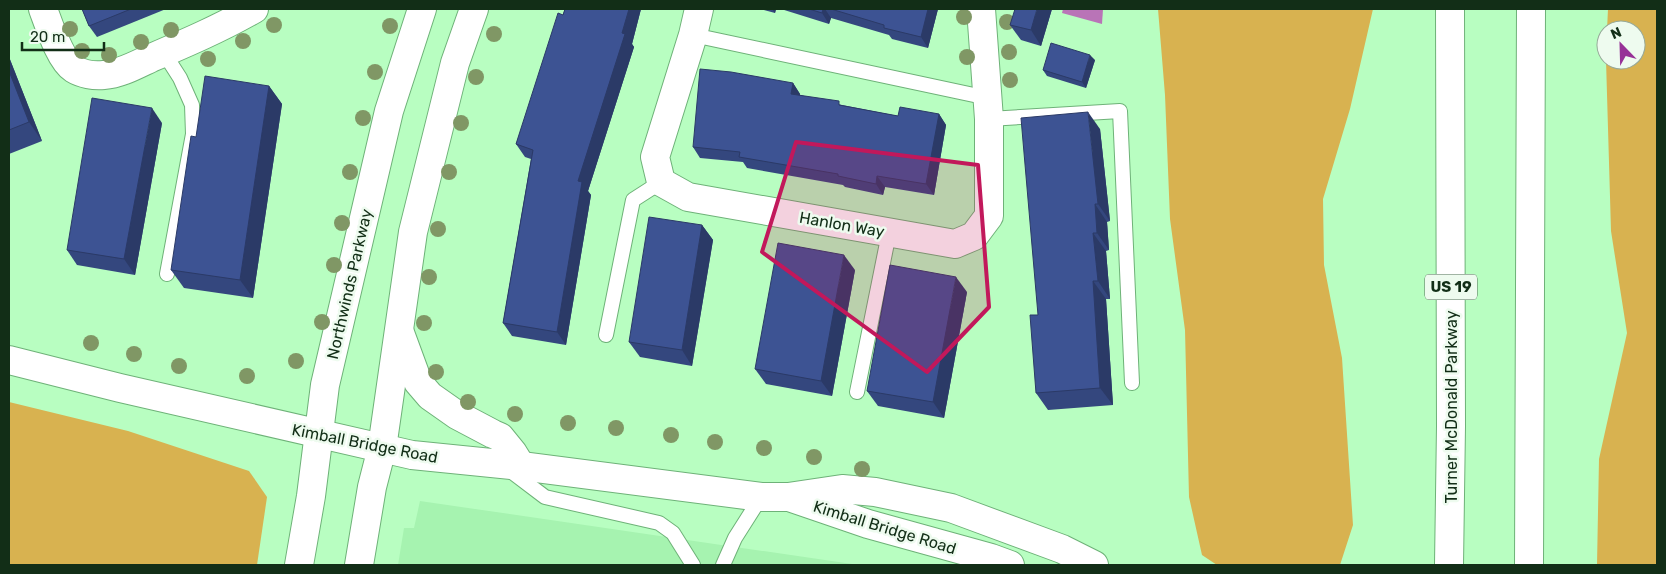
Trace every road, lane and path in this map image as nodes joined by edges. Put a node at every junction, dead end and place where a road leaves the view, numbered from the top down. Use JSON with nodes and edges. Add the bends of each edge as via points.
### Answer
{"nodes":[{"id":1,"x":43,"y":9,"type":"edge"},
{"id":2,"x":254,"y":9,"type":"edge"},
{"id":3,"x":422,"y":9,"type":"edge"},
{"id":4,"x":474,"y":9,"type":"edge"},
{"id":5,"x":699,"y":9,"type":"edge"},
{"id":6,"x":981,"y":9,"type":"edge"},
{"id":7,"x":1450,"y":9,"type":"edge"},
{"id":8,"x":1531,"y":9,"type":"edge"},
{"id":9,"x":693,"y":35,"type":"junction"},
{"id":10,"x":164,"y":53,"type":"junction"},
{"id":11,"x":988,"y":108,"type":"junction"},
{"id":12,"x":661,"y":182,"type":"junction"},
{"id":13,"x":889,"y":233,"type":"junction"},
{"id":14,"x":167,"y":274,"type":"dead end"},
{"id":15,"x":399,"y":331,"type":"junction"},
{"id":16,"x":606,"y":335,"type":"dead end"},
{"id":17,"x":9,"y":360,"type":"edge"},
{"id":18,"x":1132,"y":383,"type":"dead end"},
{"id":19,"x":857,"y":392,"type":"dead end"},
{"id":20,"x":319,"y":434,"type":"junction"},
{"id":21,"x":382,"y":448,"type":"junction"},
{"id":22,"x":511,"y":466,"type":"junction"},
{"id":23,"x":761,"y":497,"type":"junction"},
{"id":24,"x":788,"y":497,"type":"junction"},
{"id":25,"x":299,"y":565,"type":"edge"},
{"id":26,"x":359,"y":565,"type":"edge"},
{"id":27,"x":693,"y":565,"type":"edge"},
{"id":28,"x":724,"y":565,"type":"edge"},
{"id":29,"x":1010,"y":565,"type":"edge"},
{"id":30,"x":1094,"y":565,"type":"edge"},
{"id":31,"x":1450,"y":565,"type":"edge"},
{"id":32,"x":1529,"y":565,"type":"edge"}],
"edges":[{"from":1,"to":10,"type":"main road","via":[[65,61],[87,74],[104,75]]},
{"from":2,"to":10,"type":"main road"},
{"from":3,"to":20,"type":"main road","name":"Northwinds Parkway","via":[[390,111],[325,386]]},
{"from":4,"to":15,"type":"main road","via":[[454,63],[413,232]]},
{"from":5,"to":9,"type":"main road"},
{"from":6,"to":11,"type":"main road","name":"Hanlon Way"},
{"from":7,"to":31,"type":"main road","name":"Turner McDonald Parkway","number":"US 19"},
{"from":8,"to":32,"type":"main road"},
{"from":9,"to":11,"type":"lane"},
{"from":9,"to":12,"type":"main road","via":[[655,157]]},
{"from":10,"to":14,"type":"lane","via":[[192,105],[193,134]]},
{"from":11,"to":13,"type":"main road","name":"Hanlon Way","via":[[989,216],[974,236],[955,244]]},
{"from":11,"to":18,"type":"lane","via":[[1120,112]]},
{"from":12,"to":13,"type":"main road","name":"Hanlon Way","via":[[688,197]]},
{"from":12,"to":16,"type":"lane","via":[[633,200]]},
{"from":13,"to":19,"type":"lane"},
{"from":15,"to":21,"type":"main road"},
{"from":15,"to":22,"type":"main road","via":[[418,382],[430,396],[457,415],[500,436],[513,452]]},
{"from":17,"to":20,"type":"main road","name":"Kimball Bridge Road"},
{"from":20,"to":21,"type":"main road","name":"Kimball Bridge Road"},
{"from":20,"to":25,"type":"main road","name":"Northwinds Parkway"},
{"from":21,"to":22,"type":"main road","name":"Kimball Bridge Road","via":[[412,455]]},
{"from":21,"to":26,"type":"main road"},
{"from":22,"to":23,"type":"main road","name":"Kimball Bridge Road"},
{"from":22,"to":27,"type":"lane","via":[[545,497],[659,523],[673,533]]},
{"from":23,"to":24,"type":"main road","name":"Kimball Bridge Road"},
{"from":23,"to":28,"type":"lane","via":[[735,538]]},
{"from":24,"to":29,"type":"main road","name":"Kimball Bridge Road"},
{"from":24,"to":30,"type":"main road","name":"Kimball Bridge Road","via":[[842,489],[875,492],[951,508],[1062,549]]}]}
